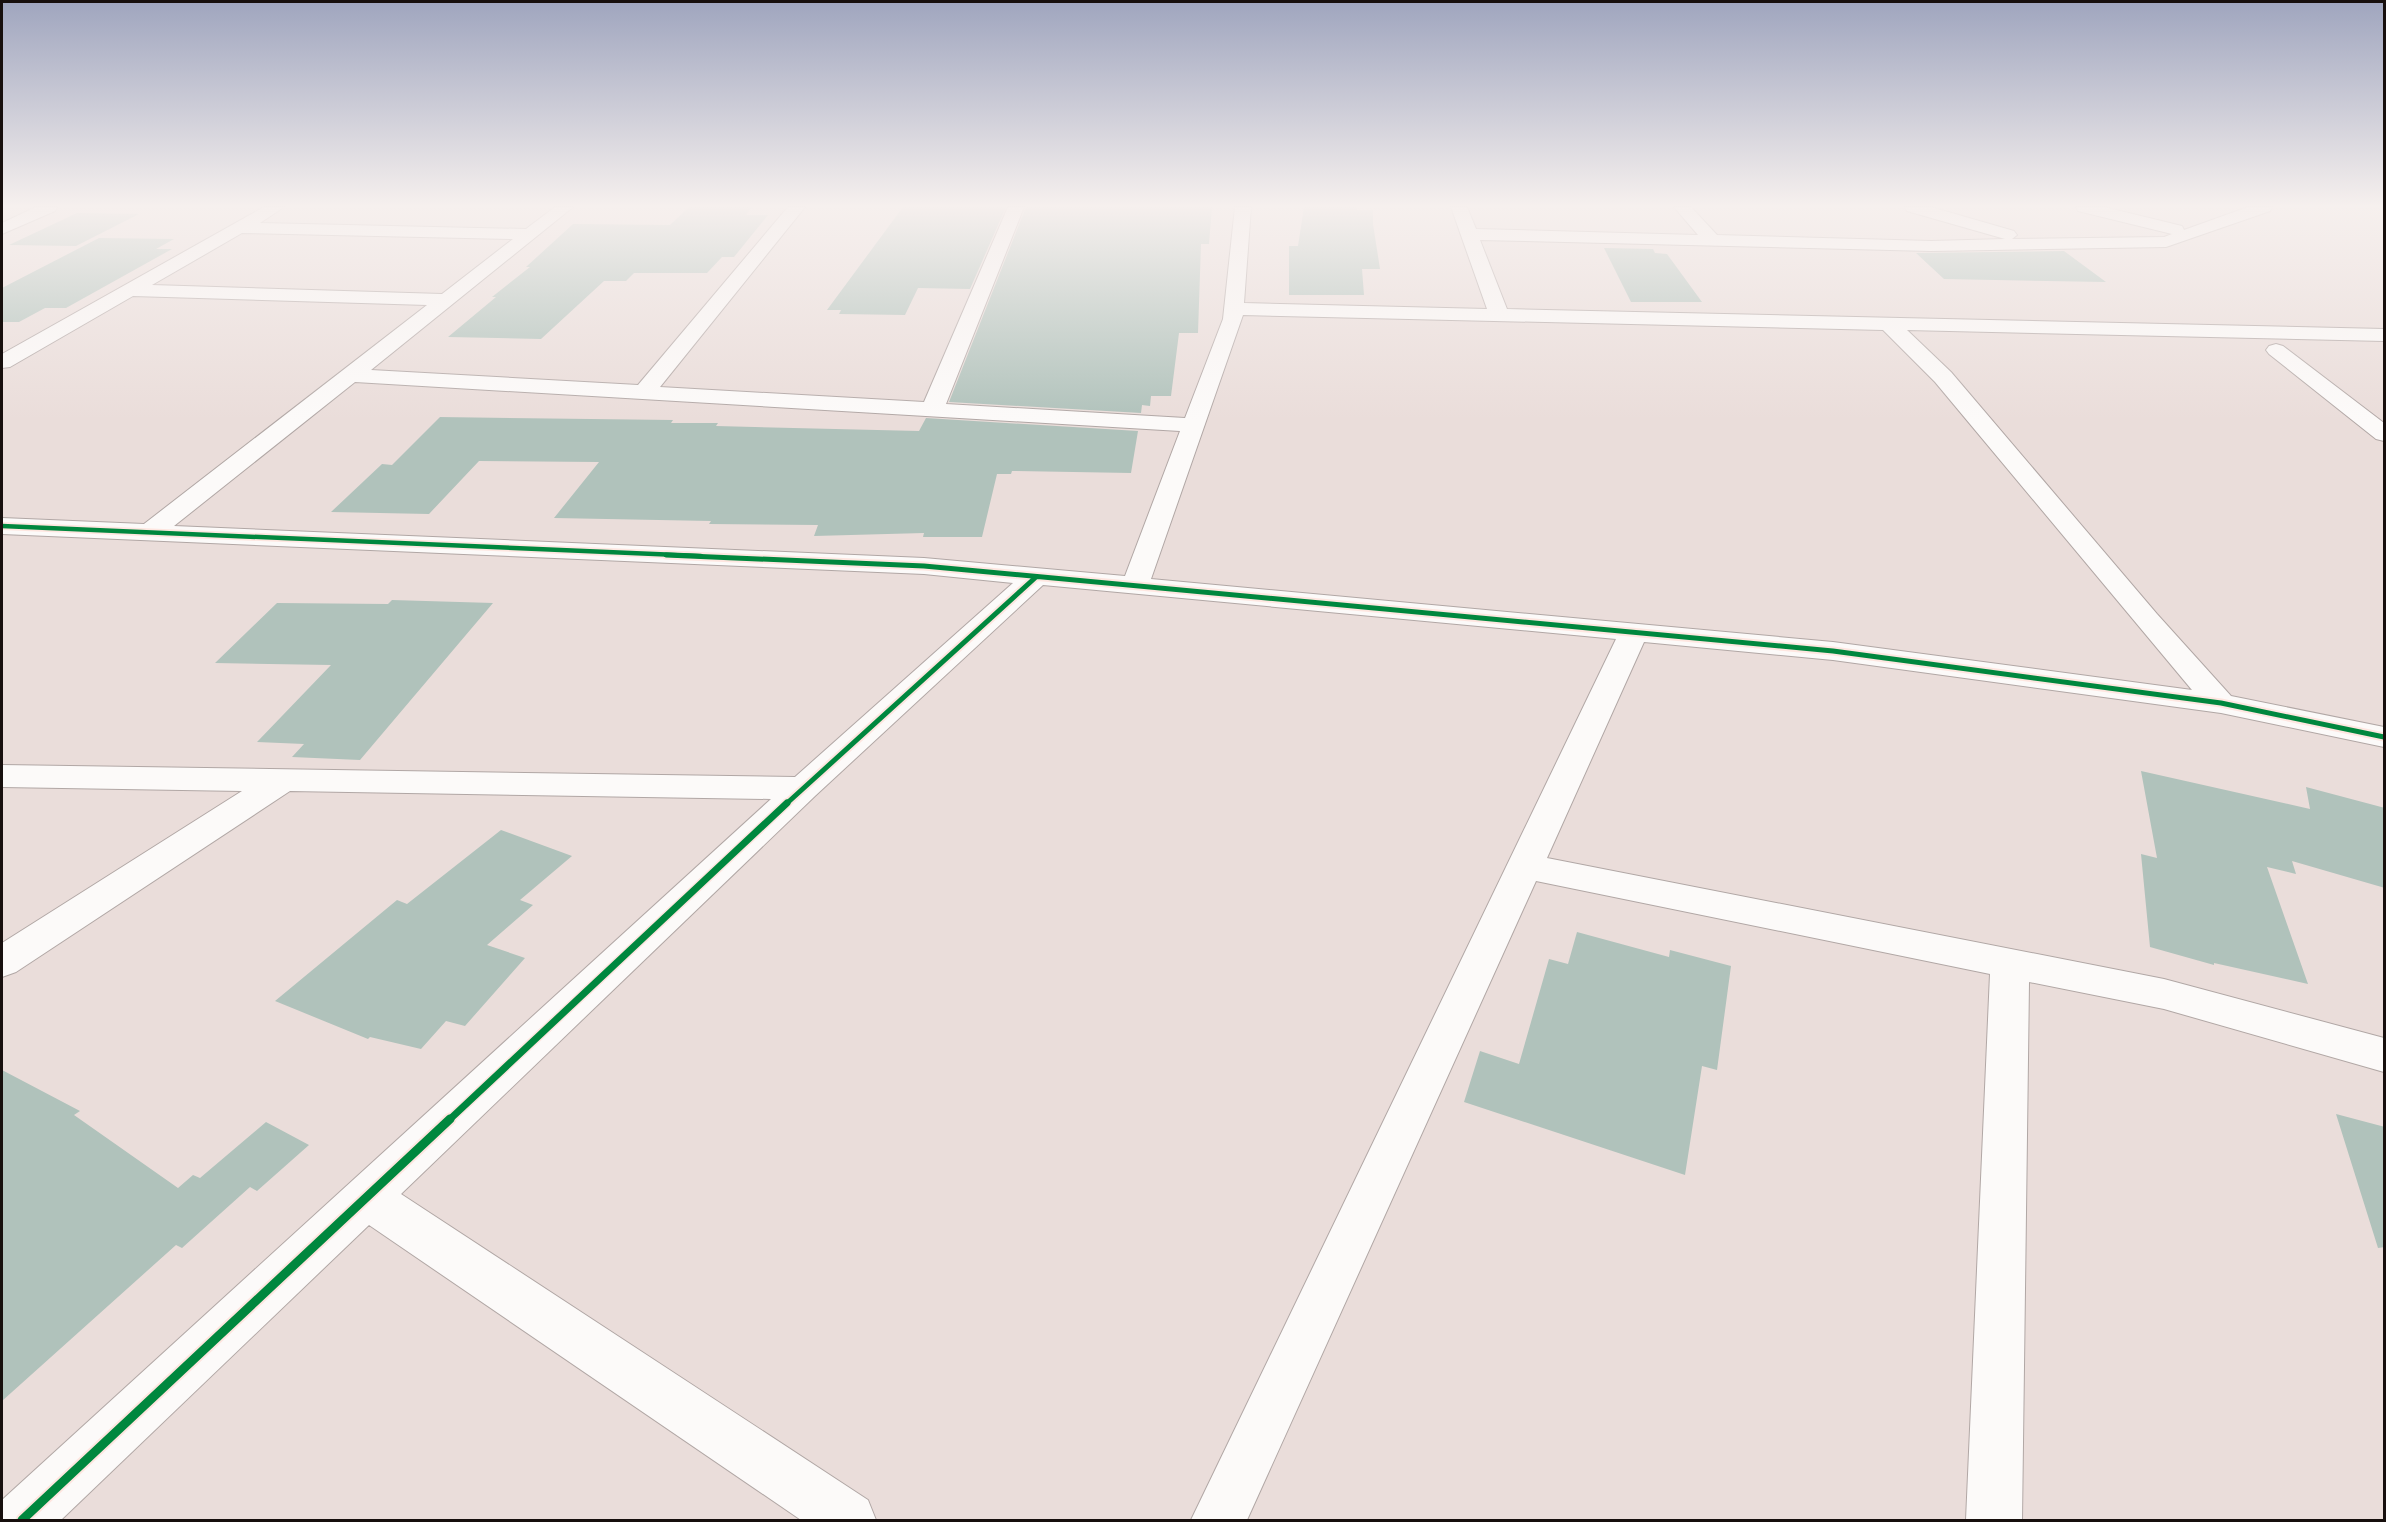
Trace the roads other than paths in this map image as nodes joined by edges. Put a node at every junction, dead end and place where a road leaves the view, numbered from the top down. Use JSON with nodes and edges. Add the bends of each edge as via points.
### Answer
{"nodes":[{"id":1,"x":150,"y":278,"type":"edge"},
{"id":2,"x":474,"y":278,"type":"edge"},
{"id":3,"x":738,"y":278,"type":"edge"},
{"id":4,"x":987,"y":278,"type":"edge"},
{"id":5,"x":1236,"y":278,"type":"edge"},
{"id":6,"x":1485,"y":278,"type":"edge"},
{"id":7,"x":129,"y":290,"type":"junction"},
{"id":8,"x":446,"y":300,"type":"junction"},
{"id":9,"x":1233,"y":314,"type":"junction"},
{"id":10,"x":1499,"y":315,"type":"junction"},
{"id":11,"x":1896,"y":332,"type":"junction"},
{"id":12,"x":2385,"y":335,"type":"edge"},
{"id":13,"x":2276,"y":350,"type":"junction"},
{"id":14,"x":2385,"y":353,"type":"edge"},
{"id":15,"x":2,"y":362,"type":"edge"},
{"id":16,"x":350,"y":375,"type":"junction"},
{"id":17,"x":643,"y":393,"type":"junction"},
{"id":18,"x":932,"y":410,"type":"junction"},
{"id":19,"x":1194,"y":425,"type":"junction"},
{"id":20,"x":2385,"y":434,"type":"edge"},
{"id":21,"x":2,"y":526,"type":"edge"},
{"id":22,"x":150,"y":532,"type":"junction"},
{"id":23,"x":1036,"y":577,"type":"junction"},
{"id":24,"x":1135,"y":586,"type":"junction"},
{"id":25,"x":1635,"y":632,"type":"junction"},
{"id":26,"x":2221,"y":702,"type":"junction"},
{"id":27,"x":2385,"y":737,"type":"edge"},
{"id":28,"x":2,"y":776,"type":"edge"},
{"id":29,"x":283,"y":780,"type":"junction"},
{"id":30,"x":803,"y":788,"type":"junction"},
{"id":31,"x":1525,"y":866,"type":"junction"},
{"id":32,"x":2,"y":962,"type":"edge"},
{"id":33,"x":2010,"y":963,"type":"junction"},
{"id":34,"x":2385,"y":1055,"type":"edge"},
{"id":35,"x":368,"y":1198,"type":"junction"},
{"id":36,"x":22,"y":1521,"type":"edge"},
{"id":37,"x":848,"y":1521,"type":"edge"},
{"id":38,"x":1219,"y":1521,"type":"edge"},
{"id":39,"x":1994,"y":1521,"type":"edge"}],
"edges":[{"from":1,"to":7,"type":"street"},
{"from":2,"to":8,"type":"street"},
{"from":3,"to":17,"type":"street"},
{"from":4,"to":18,"type":"street"},
{"from":5,"to":9,"type":"street"},
{"from":6,"to":10,"type":"street"},
{"from":7,"to":8,"type":"street"},
{"from":7,"to":15,"type":"street"},
{"from":8,"to":16,"type":"street"},
{"from":9,"to":10,"type":"street"},
{"from":9,"to":11,"type":"street"},
{"from":9,"to":19,"type":"street"},
{"from":10,"to":11,"type":"street"},
{"from":11,"to":12,"type":"street"},
{"from":11,"to":13,"type":"street"},
{"from":11,"to":26,"type":"street","via":[[1943,377]]},
{"from":13,"to":14,"type":"street"},
{"from":13,"to":20,"type":"street"},
{"from":16,"to":17,"type":"street"},
{"from":16,"to":22,"type":"street"},
{"from":17,"to":18,"type":"street"},
{"from":18,"to":19,"type":"street"},
{"from":19,"to":24,"type":"street"},
{"from":21,"to":22,"type":"street"},
{"from":22,"to":23,"type":"street","via":[[924,566]]},
{"from":23,"to":24,"type":"street"},
{"from":23,"to":30,"type":"street"},
{"from":24,"to":25,"type":"street"},
{"from":25,"to":26,"type":"street","via":[[1833,651]]},
{"from":25,"to":31,"type":"street"},
{"from":26,"to":27,"type":"street"},
{"from":28,"to":29,"type":"street"},
{"from":29,"to":30,"type":"street"},
{"from":29,"to":32,"type":"street"},
{"from":30,"to":35,"type":"street"},
{"from":31,"to":33,"type":"street"},
{"from":31,"to":38,"type":"street"},
{"from":33,"to":34,"type":"street","via":[[2164,994]]},
{"from":33,"to":39,"type":"street"},
{"from":35,"to":36,"type":"street"},
{"from":35,"to":37,"type":"street"}]}
